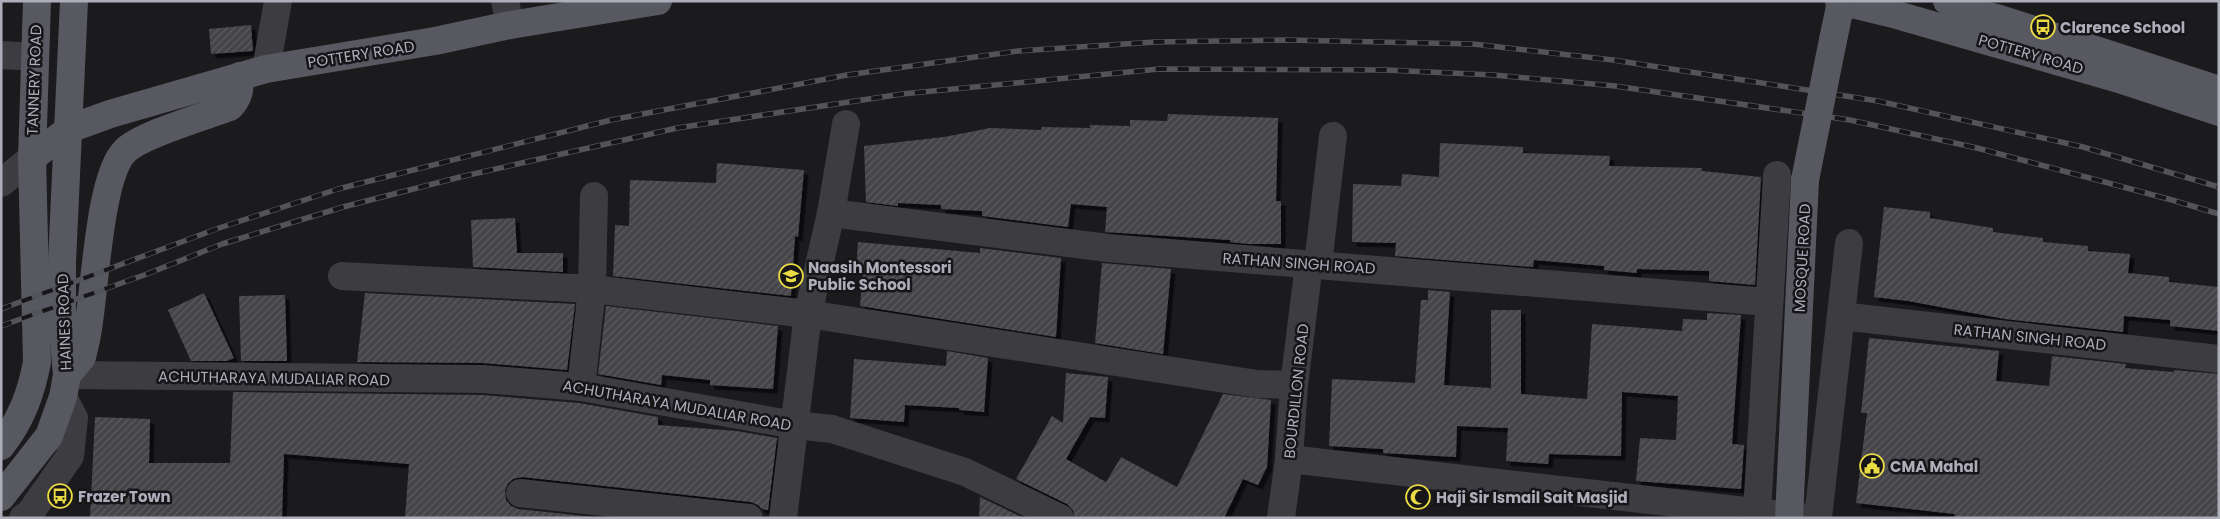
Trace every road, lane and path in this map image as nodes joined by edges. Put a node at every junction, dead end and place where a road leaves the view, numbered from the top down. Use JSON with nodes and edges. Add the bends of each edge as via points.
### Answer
{"nodes":[{"id":1,"x":37,"y":1,"type":"edge"},
{"id":2,"x":74,"y":1,"type":"edge"},
{"id":3,"x":278,"y":1,"type":"edge"},
{"id":4,"x":658,"y":1,"type":"edge"},
{"id":5,"x":1840,"y":1,"type":"edge"},
{"id":6,"x":1947,"y":1,"type":"edge"},
{"id":7,"x":1981,"y":8,"type":"edge"},
{"id":8,"x":507,"y":13,"type":"edge"},
{"id":9,"x":1,"y":55,"type":"edge"},
{"id":10,"x":35,"y":57,"type":"junction"},
{"id":11,"x":266,"y":69,"type":"junction"},
{"id":12,"x":240,"y":76,"type":"junction"},
{"id":13,"x":2219,"y":90,"type":"edge"},
{"id":14,"x":2219,"y":112,"type":"edge"},
{"id":15,"x":846,"y":124,"type":"dead end"},
{"id":16,"x":69,"y":129,"type":"junction"},
{"id":17,"x":1333,"y":136,"type":"dead end"},
{"id":18,"x":32,"y":158,"type":"junction"},
{"id":19,"x":1,"y":165,"type":"edge"},
{"id":20,"x":1777,"y":174,"type":"dead end"},
{"id":21,"x":1,"y":183,"type":"edge"},
{"id":22,"x":594,"y":196,"type":"dead end"},
{"id":23,"x":831,"y":213,"type":"junction"},
{"id":24,"x":1849,"y":243,"type":"dead end"},
{"id":25,"x":1314,"y":264,"type":"junction"},
{"id":26,"x":342,"y":276,"type":"dead end"},
{"id":27,"x":592,"y":289,"type":"junction"},
{"id":28,"x":1769,"y":302,"type":"junction"},
{"id":29,"x":808,"y":314,"type":"junction"},
{"id":30,"x":1842,"y":316,"type":"junction"},
{"id":31,"x":2219,"y":359,"type":"edge"},
{"id":32,"x":1294,"y":385,"type":"junction"},
{"id":33,"x":65,"y":386,"type":"junction"},
{"id":34,"x":581,"y":386,"type":"junction"},
{"id":35,"x":795,"y":425,"type":"junction"},
{"id":36,"x":1,"y":446,"type":"edge"},
{"id":37,"x":1289,"y":459,"type":"junction"},
{"id":38,"x":520,"y":492,"type":"dead end"},
{"id":39,"x":1,"y":497,"type":"edge"},
{"id":40,"x":1757,"y":512,"type":"junction"},
{"id":41,"x":1795,"y":517,"type":"edge"},
{"id":42,"x":24,"y":518,"type":"edge"},
{"id":43,"x":749,"y":518,"type":"edge"},
{"id":44,"x":783,"y":518,"type":"edge"},
{"id":45,"x":1060,"y":518,"type":"edge"},
{"id":46,"x":1281,"y":518,"type":"edge"},
{"id":47,"x":1818,"y":518,"type":"edge"}],
"edges":[{"from":1,"to":10,"type":"main road","name":"TANNERY ROAD"},
{"from":2,"to":16,"type":"main road"},
{"from":3,"to":11,"type":"street"},
{"from":4,"to":8,"type":"main road","name":"POTTERY ROAD"},
{"from":5,"to":14,"type":"main road","name":"POTTERY ROAD","via":[[2118,79]]},
{"from":5,"to":41,"type":"main road","name":"MOSQUE ROAD","bridge":true,"via":[[1805,180]]},
{"from":6,"to":7,"type":"main road","name":"POTTERY ROAD","via":[[1962,9]]},
{"from":7,"to":13,"type":"main road","name":"POTTERY ROAD"},
{"from":8,"to":11,"type":"main road","name":"POTTERY ROAD","via":[[435,41]]},
{"from":9,"to":10,"type":"street"},
{"from":10,"to":18,"type":"main road","name":"TANNERY ROAD"},
{"from":11,"to":12,"type":"main road","name":"POTTERY ROAD"},
{"from":12,"to":16,"type":"main road","name":"POTTERY ROAD"},
{"from":12,"to":33,"type":"main road","via":[[240,90],[230,107],[140,141],[125,151],[117,162],[105,205],[86,340],[82,357]]},
{"from":15,"to":23,"type":"street"},
{"from":16,"to":18,"type":"main road","name":"POTTERY ROAD"},
{"from":16,"to":33,"type":"main road","name":"HAINES ROAD","via":[[62,262]]},
{"from":17,"to":25,"type":"street","name":"BOURDILLON ROAD"},
{"from":18,"to":19,"type":"street"},
{"from":18,"to":21,"type":"street"},
{"from":18,"to":36,"type":"main road","name":"HAINES ROAD","via":[[37,362],[25,409]]},
{"from":20,"to":28,"type":"street"},
{"from":22,"to":27,"type":"street"},
{"from":23,"to":25,"type":"street","name":"RATHAN SINGH ROAD","via":[[1108,248]]},
{"from":23,"to":29,"type":"street"},
{"from":24,"to":30,"type":"street"},
{"from":25,"to":28,"type":"street","name":"RATHAN SINGH ROAD"},
{"from":25,"to":32,"type":"street","name":"BOURDILLON ROAD"},
{"from":26,"to":27,"type":"street"},
{"from":27,"to":29,"type":"street"},
{"from":27,"to":34,"type":"street"},
{"from":28,"to":40,"type":"street"},
{"from":29,"to":32,"type":"street","via":[[1257,384]]},
{"from":29,"to":35,"type":"street"},
{"from":30,"to":31,"type":"street","name":"RATHAN SINGH ROAD"},
{"from":30,"to":47,"type":"street"},
{"from":32,"to":37,"type":"street","name":"BOURDILLON ROAD"},
{"from":33,"to":34,"type":"street","name":"ACHUTHARAYA MUDALIAR ROAD","via":[[483,379]]},
{"from":33,"to":39,"type":"main road","name":"HAINES ROAD","via":[[49,436]]},
{"from":33,"to":42,"type":"street","via":[[74,418],[70,456]]},
{"from":34,"to":35,"type":"street","name":"ACHUTHARAYA MUDALIAR ROAD"},
{"from":35,"to":44,"type":"street"},
{"from":35,"to":45,"type":"street","name":"ACHUTHARAYA MUDALIAR ROAD","via":[[832,429],[965,472]]},
{"from":37,"to":40,"type":"street"},
{"from":37,"to":46,"type":"street","name":"BOURDILLON ROAD"},
{"from":38,"to":43,"type":"street"},
{"from":40,"to":41,"type":"street"}]}
